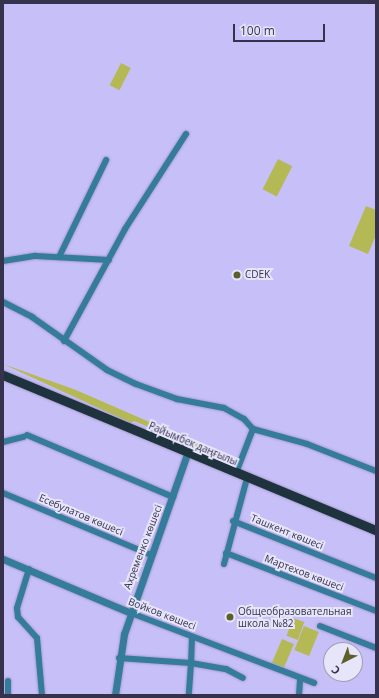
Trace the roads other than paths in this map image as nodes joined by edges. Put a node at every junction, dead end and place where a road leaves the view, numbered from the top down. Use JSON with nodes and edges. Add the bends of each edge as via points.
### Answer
{"nodes":[{"id":1,"x":186,"y":134,"type":"dead end"},
{"id":2,"x":106,"y":160,"type":"dead end"},
{"id":3,"x":59,"y":257,"type":"junction"},
{"id":4,"x":109,"y":260,"type":"junction"},
{"id":5,"x":3,"y":261,"type":"edge"},
{"id":6,"x":3,"y":302,"type":"edge"},
{"id":7,"x":64,"y":341,"type":"junction"},
{"id":8,"x":3,"y":375,"type":"edge"},
{"id":9,"x":253,"y":429,"type":"junction"},
{"id":10,"x":3,"y":442,"type":"edge"},
{"id":11,"x":188,"y":454,"type":"junction"},
{"id":12,"x":376,"y":471,"type":"edge"},
{"id":13,"x":236,"y":473,"type":"junction"},
{"id":14,"x":248,"y":478,"type":"junction"},
{"id":15,"x":3,"y":493,"type":"edge"},
{"id":16,"x":173,"y":497,"type":"junction"},
{"id":17,"x":233,"y":521,"type":"junction"},
{"id":18,"x":376,"y":530,"type":"edge"},
{"id":19,"x":226,"y":554,"type":"junction"},
{"id":20,"x":150,"y":555,"type":"junction"},
{"id":21,"x":3,"y":559,"type":"edge"},
{"id":22,"x":224,"y":564,"type":"dead end"},
{"id":23,"x":29,"y":570,"type":"junction"},
{"id":24,"x":376,"y":578,"type":"edge"},
{"id":25,"x":376,"y":612,"type":"edge"},
{"id":26,"x":130,"y":613,"type":"junction"},
{"id":27,"x":320,"y":626,"type":"dead end"},
{"id":28,"x":192,"y":636,"type":"junction"},
{"id":29,"x":376,"y":648,"type":"edge"},
{"id":30,"x":119,"y":658,"type":"junction"},
{"id":31,"x":191,"y":663,"type":"junction"},
{"id":32,"x":243,"y":678,"type":"dead end"},
{"id":33,"x":300,"y":680,"type":"junction"},
{"id":34,"x":8,"y":681,"type":"dead end"},
{"id":35,"x":314,"y":683,"type":"dead end"},
{"id":36,"x":8,"y":695,"type":"edge"},
{"id":37,"x":42,"y":695,"type":"edge"},
{"id":38,"x":115,"y":695,"type":"edge"},
{"id":39,"x":189,"y":695,"type":"edge"},
{"id":40,"x":299,"y":695,"type":"edge"}],
"edges":[{"from":1,"to":4,"type":"street"},
{"from":2,"to":3,"type":"street"},
{"from":3,"to":4,"type":"street"},
{"from":3,"to":5,"type":"street"},
{"from":4,"to":7,"type":"street"},
{"from":6,"to":7,"type":"street","via":[[32,317]]},
{"from":7,"to":9,"type":"street","via":[[136,384],[177,399],[224,408],[244,419]]},
{"from":8,"to":11,"type":"main road","name":"Райымбек даңғылы"},
{"from":9,"to":12,"type":"street","via":[[307,444]]},
{"from":9,"to":13,"type":"street"},
{"from":10,"to":16,"type":"street","via":[[25,436]]},
{"from":11,"to":13,"type":"main road","name":"Райымбек даңғылы"},
{"from":11,"to":16,"type":"street","name":"Ахременко көшесі"},
{"from":13,"to":14,"type":"main road","name":"Райымбек даңғылы"},
{"from":14,"to":17,"type":"street"},
{"from":14,"to":18,"type":"main road","name":"Райымбек даңғылы"},
{"from":15,"to":20,"type":"street","name":"Есебулатов көшесі"},
{"from":16,"to":20,"type":"street","name":"Ахременко көшесі"},
{"from":17,"to":19,"type":"street"},
{"from":17,"to":24,"type":"street","name":"Ташкент көшесі"},
{"from":19,"to":22,"type":"street"},
{"from":19,"to":25,"type":"street","name":"Мартехов көшесі"},
{"from":20,"to":26,"type":"street","name":"Ахременко көшесі"},
{"from":21,"to":23,"type":"street","name":"Войков көшесі"},
{"from":23,"to":26,"type":"street","name":"Войков көшесі"},
{"from":23,"to":37,"type":"street","via":[[17,608],[18,617],[37,638]]},
{"from":26,"to":28,"type":"street","name":"Войков көшесі"},
{"from":26,"to":30,"type":"street","name":"Ахременко көшесі"},
{"from":27,"to":29,"type":"street"},
{"from":28,"to":31,"type":"street"},
{"from":28,"to":33,"type":"street","name":"Войков көшесі"},
{"from":30,"to":31,"type":"street"},
{"from":30,"to":38,"type":"street","name":"Ахременко көшесі"},
{"from":31,"to":32,"type":"street","via":[[226,669]]},
{"from":31,"to":39,"type":"street"},
{"from":33,"to":35,"type":"street","name":"Войков көшесі"},
{"from":33,"to":40,"type":"street"},
{"from":34,"to":36,"type":"street"}]}
